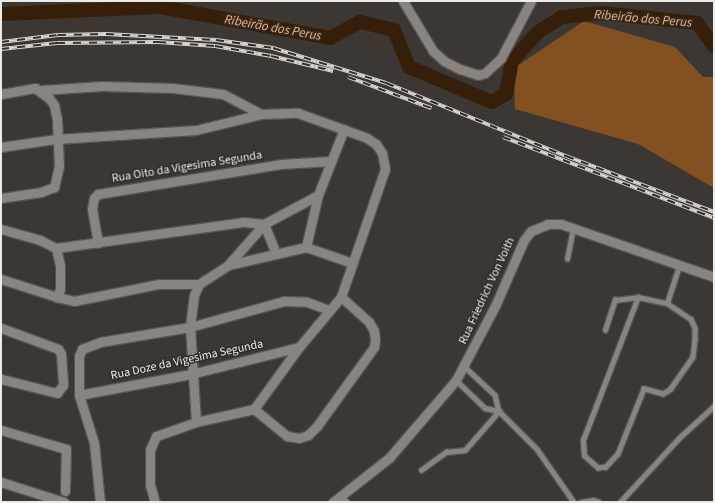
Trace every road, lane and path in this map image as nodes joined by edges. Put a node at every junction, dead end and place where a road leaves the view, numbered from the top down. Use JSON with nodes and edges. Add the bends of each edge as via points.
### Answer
{"nodes":[{"id":1,"x":403,"y":1,"type":"edge"},
{"id":2,"x":531,"y":1,"type":"edge"},
{"id":3,"x":41,"y":90,"type":"junction"},
{"id":4,"x":1,"y":94,"type":"edge"},
{"id":5,"x":261,"y":114,"type":"junction"},
{"id":6,"x":344,"y":129,"type":"junction"},
{"id":7,"x":56,"y":139,"type":"junction"},
{"id":8,"x":1,"y":147,"type":"edge"},
{"id":9,"x":332,"y":161,"type":"junction"},
{"id":10,"x":318,"y":195,"type":"junction"},
{"id":11,"x":1,"y":198,"type":"edge"},
{"id":12,"x":264,"y":224,"type":"junction"},
{"id":13,"x":573,"y":229,"type":"junction"},
{"id":14,"x":1,"y":230,"type":"edge"},
{"id":15,"x":98,"y":244,"type":"junction"},
{"id":16,"x":306,"y":247,"type":"junction"},
{"id":17,"x":56,"y":248,"type":"junction"},
{"id":18,"x":276,"y":253,"type":"junction"},
{"id":19,"x":567,"y":260,"type":"dead end"},
{"id":20,"x":352,"y":263,"type":"junction"},
{"id":21,"x":228,"y":264,"type":"junction"},
{"id":22,"x":680,"y":265,"type":"junction"},
{"id":23,"x":714,"y":277,"type":"edge"},
{"id":24,"x":1,"y":279,"type":"edge"},
{"id":25,"x":199,"y":284,"type":"junction"},
{"id":26,"x":57,"y":297,"type":"junction"},
{"id":27,"x":341,"y":297,"type":"junction"},
{"id":28,"x":638,"y":297,"type":"junction"},
{"id":29,"x":667,"y":303,"type":"junction"},
{"id":30,"x":329,"y":310,"type":"junction"},
{"id":31,"x":190,"y":326,"type":"junction"},
{"id":32,"x":1,"y":328,"type":"edge"},
{"id":33,"x":605,"y":330,"type":"dead end"},
{"id":34,"x":299,"y":347,"type":"junction"},
{"id":35,"x":464,"y":366,"type":"junction"},
{"id":36,"x":191,"y":374,"type":"junction"},
{"id":37,"x":1,"y":379,"type":"edge"},
{"id":38,"x":456,"y":380,"type":"junction"},
{"id":39,"x":79,"y":395,"type":"junction"},
{"id":40,"x":714,"y":406,"type":"edge"},
{"id":41,"x":254,"y":409,"type":"junction"},
{"id":42,"x":499,"y":411,"type":"junction"},
{"id":43,"x":196,"y":422,"type":"junction"},
{"id":44,"x":1,"y":430,"type":"edge"},
{"id":45,"x":422,"y":470,"type":"dead end"},
{"id":46,"x":1,"y":482,"type":"edge"},
{"id":47,"x":65,"y":491,"type":"dead end"},
{"id":48,"x":345,"y":499,"type":"edge"},
{"id":49,"x":64,"y":502,"type":"edge"},
{"id":50,"x":100,"y":502,"type":"edge"},
{"id":51,"x":155,"y":502,"type":"edge"},
{"id":52,"x":333,"y":502,"type":"edge"},
{"id":53,"x":574,"y":502,"type":"edge"},
{"id":54,"x":581,"y":502,"type":"edge"},
{"id":55,"x":599,"y":502,"type":"edge"},
{"id":56,"x":620,"y":502,"type":"edge"}],
"edges":[{"from":1,"to":2,"type":"street","via":[[434,51],[444,61],[460,70],[478,75],[485,73],[501,58]]},
{"from":3,"to":4,"type":"street","via":[[35,88]]},
{"from":3,"to":5,"type":"street","via":[[102,86],[173,88],[223,94]]},
{"from":3,"to":7,"type":"street","via":[[54,106]]},
{"from":5,"to":6,"type":"street","via":[[306,114]]},
{"from":5,"to":7,"type":"street","via":[[196,130]]},
{"from":6,"to":9,"type":"street"},
{"from":6,"to":20,"type":"street","via":[[376,144],[382,153],[385,169]]},
{"from":7,"to":8,"type":"street"},
{"from":7,"to":11,"type":"street","via":[[59,166],[54,187],[41,192]]},
{"from":9,"to":10,"type":"street"},
{"from":9,"to":15,"type":"street","name":"Rua Oito da Vigesima Segunda","via":[[281,164],[98,194],[94,198],[92,210]]},
{"from":10,"to":12,"type":"street"},
{"from":10,"to":16,"type":"street"},
{"from":12,"to":15,"type":"street","via":[[230,222]]},
{"from":12,"to":18,"type":"street"},
{"from":12,"to":21,"type":"street"},
{"from":13,"to":19,"type":"lane"},
{"from":13,"to":22,"type":"street","name":"Rua Friedrich Von Voith"},
{"from":13,"to":35,"type":"street","name":"Rua Friedrich Von Voith","via":[[561,224],[548,224],[531,231],[527,236]]},
{"from":14,"to":17,"type":"street","via":[[40,240]]},
{"from":15,"to":17,"type":"street"},
{"from":16,"to":18,"type":"street"},
{"from":16,"to":20,"type":"street"},
{"from":17,"to":26,"type":"street","via":[[60,283]]},
{"from":18,"to":21,"type":"street"},
{"from":20,"to":27,"type":"street"},
{"from":21,"to":25,"type":"street"},
{"from":22,"to":23,"type":"street","name":"Rua Friedrich Von Voith"},
{"from":22,"to":29,"type":"lane"},
{"from":24,"to":26,"type":"street"},
{"from":25,"to":26,"type":"street","via":[[160,284],[74,301]]},
{"from":25,"to":31,"type":"street","via":[[194,295]]},
{"from":27,"to":30,"type":"street"},
{"from":27,"to":41,"type":"street","via":[[369,322],[374,331],[374,347],[317,426],[308,435],[299,438],[287,436]]},
{"from":28,"to":29,"type":"lane"},
{"from":28,"to":29,"type":"lane","via":[[582,440],[584,456],[598,468],[606,468],[618,454],[644,390],[668,392],[693,357],[695,328],[691,319]]},
{"from":28,"to":33,"type":"lane","via":[[616,300]]},
{"from":30,"to":31,"type":"street","via":[[307,302],[284,301]]},
{"from":30,"to":34,"type":"street"},
{"from":31,"to":36,"type":"street"},
{"from":31,"to":39,"type":"street","via":[[82,349],[79,356]]},
{"from":32,"to":37,"type":"street","via":[[58,349],[61,354],[63,385],[57,393]]},
{"from":34,"to":36,"type":"street","name":"Rua Doze da Vigesima Segunda"},
{"from":34,"to":41,"type":"street"},
{"from":35,"to":38,"type":"street","name":"Rua Friedrich Von Voith"},
{"from":35,"to":42,"type":"lane","via":[[496,395]]},
{"from":36,"to":39,"type":"street","name":"Rua Doze da Vigesima Segunda"},
{"from":36,"to":43,"type":"street"},
{"from":38,"to":42,"type":"lane","via":[[485,408]]},
{"from":38,"to":48,"type":"street","name":"Rua Friedrich Von Voith","via":[[389,458]]},
{"from":39,"to":50,"type":"street","via":[[94,443]]},
{"from":40,"to":56,"type":"lane","via":[[679,438]]},
{"from":41,"to":43,"type":"street"},
{"from":42,"to":45,"type":"lane","via":[[465,450],[446,452]]},
{"from":42,"to":53,"type":"lane","via":[[537,449]]},
{"from":43,"to":51,"type":"street","via":[[161,433],[153,440],[150,450],[150,485]]},
{"from":44,"to":47,"type":"street","via":[[66,449]]},
{"from":46,"to":49,"type":"street"},
{"from":48,"to":52,"type":"street","name":"Rua Friedrich Von Voith"},
{"from":54,"to":55,"type":"lane"}]}
